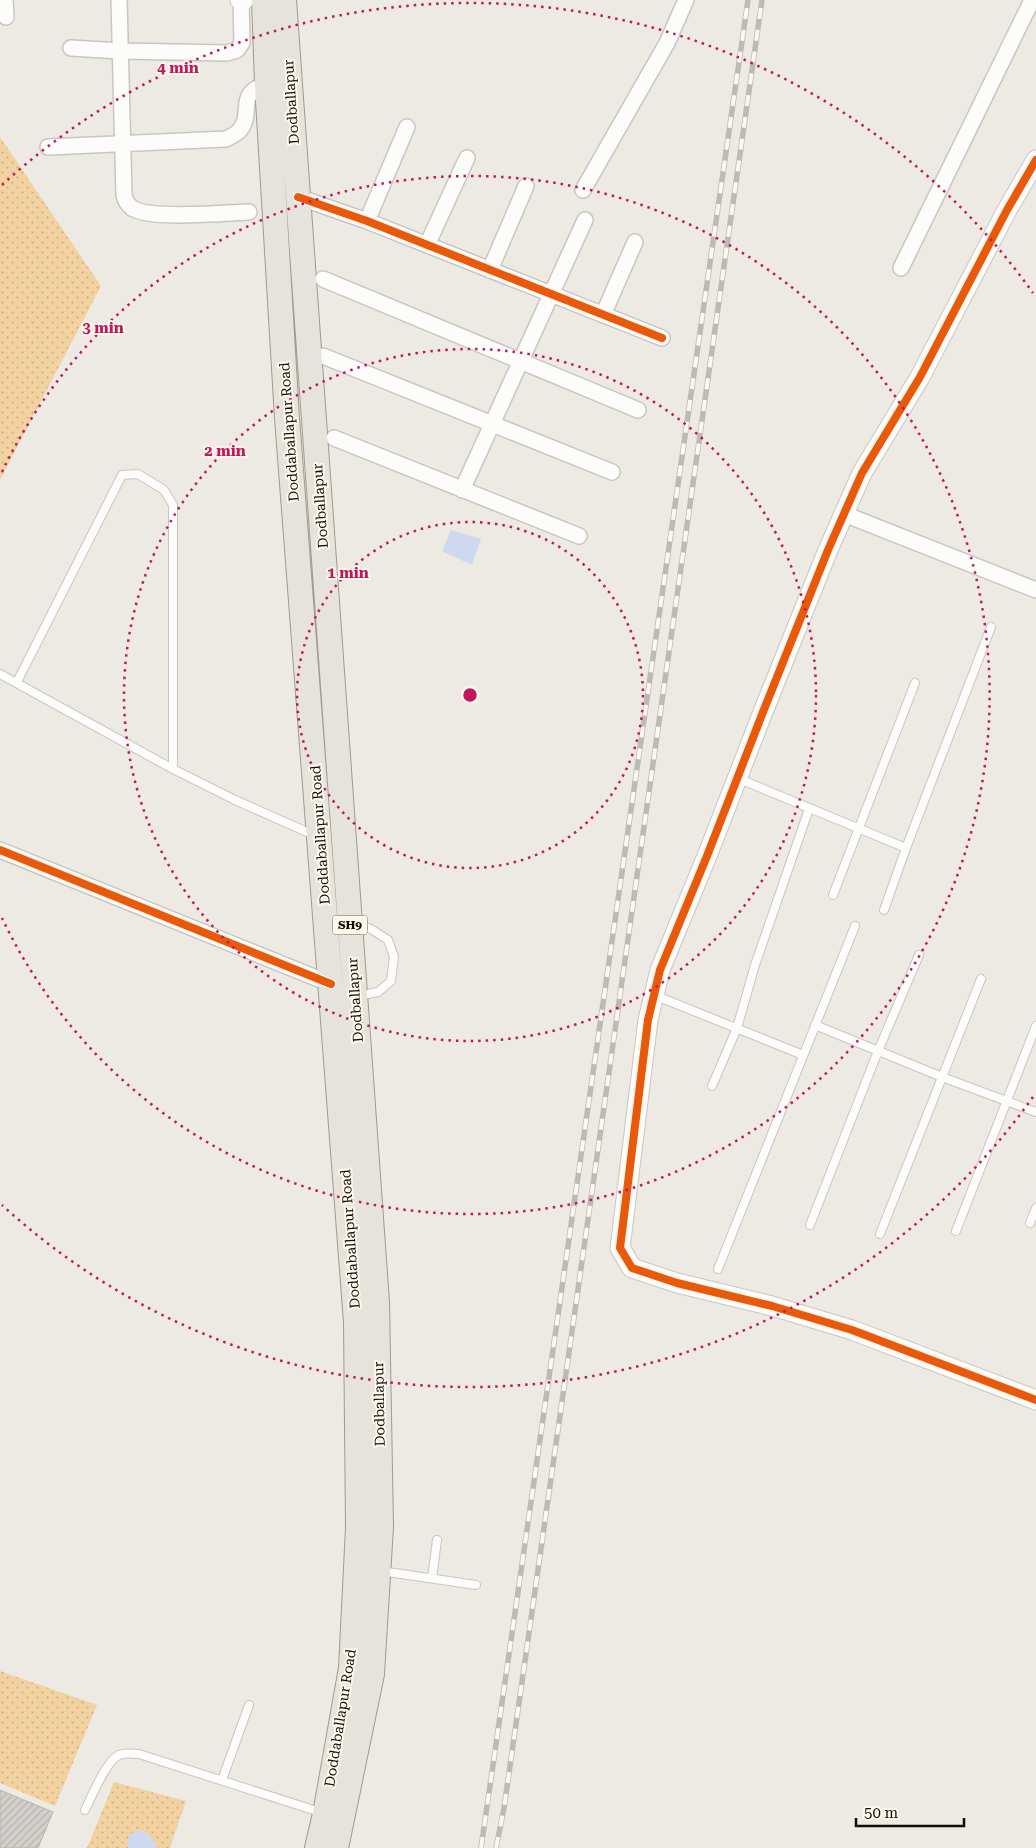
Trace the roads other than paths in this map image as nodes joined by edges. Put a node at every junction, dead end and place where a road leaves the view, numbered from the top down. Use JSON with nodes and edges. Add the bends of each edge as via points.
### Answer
{"nodes":[{"id":1,"x":5,"y":0,"type":"edge"},
{"id":2,"x":120,"y":0,"type":"edge"},
{"id":3,"x":242,"y":0,"type":"edge"},
{"id":4,"x":264,"y":0,"type":"edge"},
{"id":5,"x":284,"y":0,"type":"edge"},
{"id":6,"x":686,"y":0,"type":"edge"},
{"id":7,"x":1032,"y":0,"type":"edge"},
{"id":8,"x":6,"y":17,"type":"dead end"},
{"id":9,"x":1029,"y":23,"type":"edge"},
{"id":10,"x":71,"y":48,"type":"dead end"},
{"id":11,"x":121,"y":51,"type":"junction"},
{"id":12,"x":267,"y":84,"type":"junction"},
{"id":13,"x":406,"y":126,"type":"dead end"},
{"id":14,"x":123,"y":143,"type":"junction"},
{"id":15,"x":48,"y":147,"type":"dead end"},
{"id":16,"x":467,"y":158,"type":"dead end"},
{"id":17,"x":1036,"y":160,"type":"edge"},
{"id":18,"x":526,"y":186,"type":"dead end"},
{"id":19,"x":583,"y":190,"type":"dead end"},
{"id":20,"x":298,"y":197,"type":"junction"},
{"id":21,"x":249,"y":212,"type":"dead end"},
{"id":22,"x":585,"y":220,"type":"dead end"},
{"id":23,"x":367,"y":221,"type":"junction"},
{"id":24,"x":635,"y":242,"type":"dead end"},
{"id":25,"x":427,"y":245,"type":"junction"},
{"id":26,"x":901,"y":268,"type":"dead end"},
{"id":27,"x":490,"y":270,"type":"junction"},
{"id":28,"x":324,"y":279,"type":"dead end"},
{"id":29,"x":551,"y":294,"type":"junction"},
{"id":30,"x":603,"y":315,"type":"junction"},
{"id":31,"x":662,"y":338,"type":"dead end"},
{"id":32,"x":323,"y":356,"type":"dead end"},
{"id":33,"x":521,"y":361,"type":"junction"},
{"id":34,"x":638,"y":410,"type":"dead end"},
{"id":35,"x":492,"y":424,"type":"junction"},
{"id":36,"x":334,"y":438,"type":"dead end"},
{"id":37,"x":612,"y":472,"type":"dead end"},
{"id":38,"x":462,"y":490,"type":"junction"},
{"id":39,"x":844,"y":514,"type":"junction"},
{"id":40,"x":579,"y":536,"type":"dead end"},
{"id":41,"x":1036,"y":590,"type":"edge"},
{"id":42,"x":991,"y":627,"type":"dead end"},
{"id":43,"x":0,"y":674,"type":"edge"},
{"id":44,"x":17,"y":682,"type":"junction"},
{"id":45,"x":915,"y":683,"type":"dead end"},
{"id":46,"x":173,"y":769,"type":"junction"},
{"id":47,"x":737,"y":778,"type":"junction"},
{"id":48,"x":809,"y":809,"type":"junction"},
{"id":49,"x":859,"y":830,"type":"junction"},
{"id":50,"x":320,"y":837,"type":"junction"},
{"id":51,"x":906,"y":848,"type":"junction"},
{"id":52,"x":0,"y":850,"type":"edge"},
{"id":53,"x":833,"y":895,"type":"dead end"},
{"id":54,"x":884,"y":910,"type":"dead end"},
{"id":55,"x":349,"y":922,"type":"junction"},
{"id":56,"x":855,"y":926,"type":"dead end"},
{"id":57,"x":919,"y":954,"type":"dead end"},
{"id":58,"x":982,"y":979,"type":"dead end"},
{"id":59,"x":331,"y":984,"type":"junction"},
{"id":60,"x":654,"y":995,"type":"junction"},
{"id":61,"x":355,"y":997,"type":"junction"},
{"id":62,"x":815,"y":1025,"type":"junction"},
{"id":63,"x":1036,"y":1026,"type":"edge"},
{"id":64,"x":737,"y":1028,"type":"junction"},
{"id":65,"x":878,"y":1051,"type":"junction"},
{"id":66,"x":803,"y":1055,"type":"junction"},
{"id":67,"x":942,"y":1077,"type":"junction"},
{"id":68,"x":712,"y":1086,"type":"dead end"},
{"id":69,"x":1007,"y":1101,"type":"junction"},
{"id":70,"x":1036,"y":1112,"type":"edge"},
{"id":71,"x":1036,"y":1208,"type":"edge"},
{"id":72,"x":1030,"y":1223,"type":"dead end"},
{"id":73,"x":810,"y":1225,"type":"dead end"},
{"id":74,"x":956,"y":1231,"type":"dead end"},
{"id":75,"x":880,"y":1234,"type":"dead end"},
{"id":76,"x":718,"y":1269,"type":"dead end"},
{"id":77,"x":1036,"y":1400,"type":"edge"},
{"id":78,"x":438,"y":1540,"type":"dead end"},
{"id":79,"x":379,"y":1570,"type":"junction"},
{"id":80,"x":432,"y":1578,"type":"junction"},
{"id":81,"x":476,"y":1585,"type":"dead end"},
{"id":82,"x":249,"y":1705,"type":"dead end"},
{"id":83,"x":222,"y":1780,"type":"junction"},
{"id":84,"x":85,"y":1810,"type":"dead end"},
{"id":85,"x":325,"y":1814,"type":"junction"},
{"id":86,"x":317,"y":1848,"type":"edge"},
{"id":87,"x":336,"y":1848,"type":"edge"}],
"edges":[{"from":1,"to":8,"type":"street"},
{"from":2,"to":11,"type":"street"},
{"from":3,"to":11,"type":"street","via":[[242,42],[237,50],[226,53]]},
{"from":4,"to":12,"type":"main road","name":"Doddaballapur Road","number":"SH9"},
{"from":5,"to":20,"type":"main road","name":"Dodballapur","number":"SH9"},
{"from":6,"to":19,"type":"street","via":[[668,43]]},
{"from":7,"to":9,"type":"street"},
{"from":9,"to":26,"type":"street"},
{"from":10,"to":11,"type":"street"},
{"from":11,"to":14,"type":"street"},
{"from":12,"to":14,"type":"street","via":[[250,93],[246,119],[239,131],[226,139]]},
{"from":12,"to":50,"type":"main road","name":"Doddaballapur Road","number":"SH9","via":[[287,418]]},
{"from":13,"to":23,"type":"street"},
{"from":14,"to":15,"type":"street"},
{"from":14,"to":21,"type":"street","via":[[124,194],[131,207],[153,215]]},
{"from":16,"to":25,"type":"street"},
{"from":17,"to":39,"type":"street","via":[[920,377],[862,473]]},
{"from":18,"to":27,"type":"street"},
{"from":20,"to":23,"type":"street"},
{"from":20,"to":55,"type":"main road","name":"Dodballapur","number":"SH9"},
{"from":22,"to":29,"type":"street"},
{"from":23,"to":25,"type":"street"},
{"from":24,"to":30,"type":"street"},
{"from":25,"to":27,"type":"street"},
{"from":27,"to":29,"type":"street"},
{"from":28,"to":33,"type":"street"},
{"from":29,"to":30,"type":"street"},
{"from":29,"to":33,"type":"street"},
{"from":30,"to":31,"type":"street"},
{"from":32,"to":35,"type":"street"},
{"from":33,"to":34,"type":"street"},
{"from":33,"to":35,"type":"street"},
{"from":35,"to":37,"type":"street"},
{"from":35,"to":38,"type":"street"},
{"from":36,"to":38,"type":"street"},
{"from":38,"to":40,"type":"street"},
{"from":39,"to":41,"type":"street"},
{"from":39,"to":47,"type":"street"},
{"from":42,"to":51,"type":"lane"},
{"from":43,"to":44,"type":"lane"},
{"from":44,"to":46,"type":"lane"},
{"from":44,"to":46,"type":"lane","via":[[122,475],[138,474],[164,490],[173,505]]},
{"from":45,"to":49,"type":"lane"},
{"from":46,"to":50,"type":"lane"},
{"from":47,"to":48,"type":"lane"},
{"from":47,"to":60,"type":"street","via":[[660,970]]},
{"from":48,"to":49,"type":"lane"},
{"from":48,"to":64,"type":"lane","via":[[755,965]]},
{"from":49,"to":51,"type":"lane"},
{"from":49,"to":53,"type":"lane"},
{"from":50,"to":59,"type":"main road","name":"Doddaballapur Road","number":"SH9"},
{"from":51,"to":54,"type":"lane"},
{"from":52,"to":59,"type":"street"},
{"from":55,"to":61,"type":"main road","name":"Dodballapur","number":"SH9"},
{"from":55,"to":61,"type":"lane","via":[[388,940],[394,957],[391,981],[378,992]]},
{"from":56,"to":62,"type":"lane"},
{"from":57,"to":65,"type":"lane"},
{"from":58,"to":67,"type":"lane"},
{"from":59,"to":85,"type":"main road","name":"Doddaballapur Road","number":"SH9","via":[[356,1322],[358,1528],[351,1668]]},
{"from":60,"to":64,"type":"lane"},
{"from":60,"to":77,"type":"street","via":[[648,1020],[620,1248],[632,1268],[676,1283],[772,1306],[852,1330]]},
{"from":61,"to":79,"type":"main road","name":"Dodballapur","number":"SH9","via":[[377,1302]]},
{"from":62,"to":65,"type":"lane"},
{"from":62,"to":66,"type":"lane"},
{"from":63,"to":69,"type":"lane"},
{"from":64,"to":66,"type":"lane"},
{"from":64,"to":68,"type":"lane"},
{"from":65,"to":67,"type":"lane"},
{"from":65,"to":73,"type":"lane"},
{"from":66,"to":76,"type":"lane"},
{"from":67,"to":69,"type":"lane"},
{"from":67,"to":75,"type":"lane"},
{"from":69,"to":70,"type":"lane"},
{"from":69,"to":74,"type":"lane"},
{"from":71,"to":72,"type":"lane"},
{"from":78,"to":80,"type":"lane"},
{"from":79,"to":80,"type":"lane"},
{"from":79,"to":87,"type":"main road","name":"Dodballapur","number":"SH9","via":[[372,1674]]},
{"from":80,"to":81,"type":"lane"},
{"from":82,"to":83,"type":"lane"},
{"from":83,"to":84,"type":"lane","via":[[140,1754],[126,1753],[111,1761]]},
{"from":83,"to":85,"type":"lane"},
{"from":85,"to":86,"type":"main road","name":"Doddaballapur Road","number":"SH9"}]}
